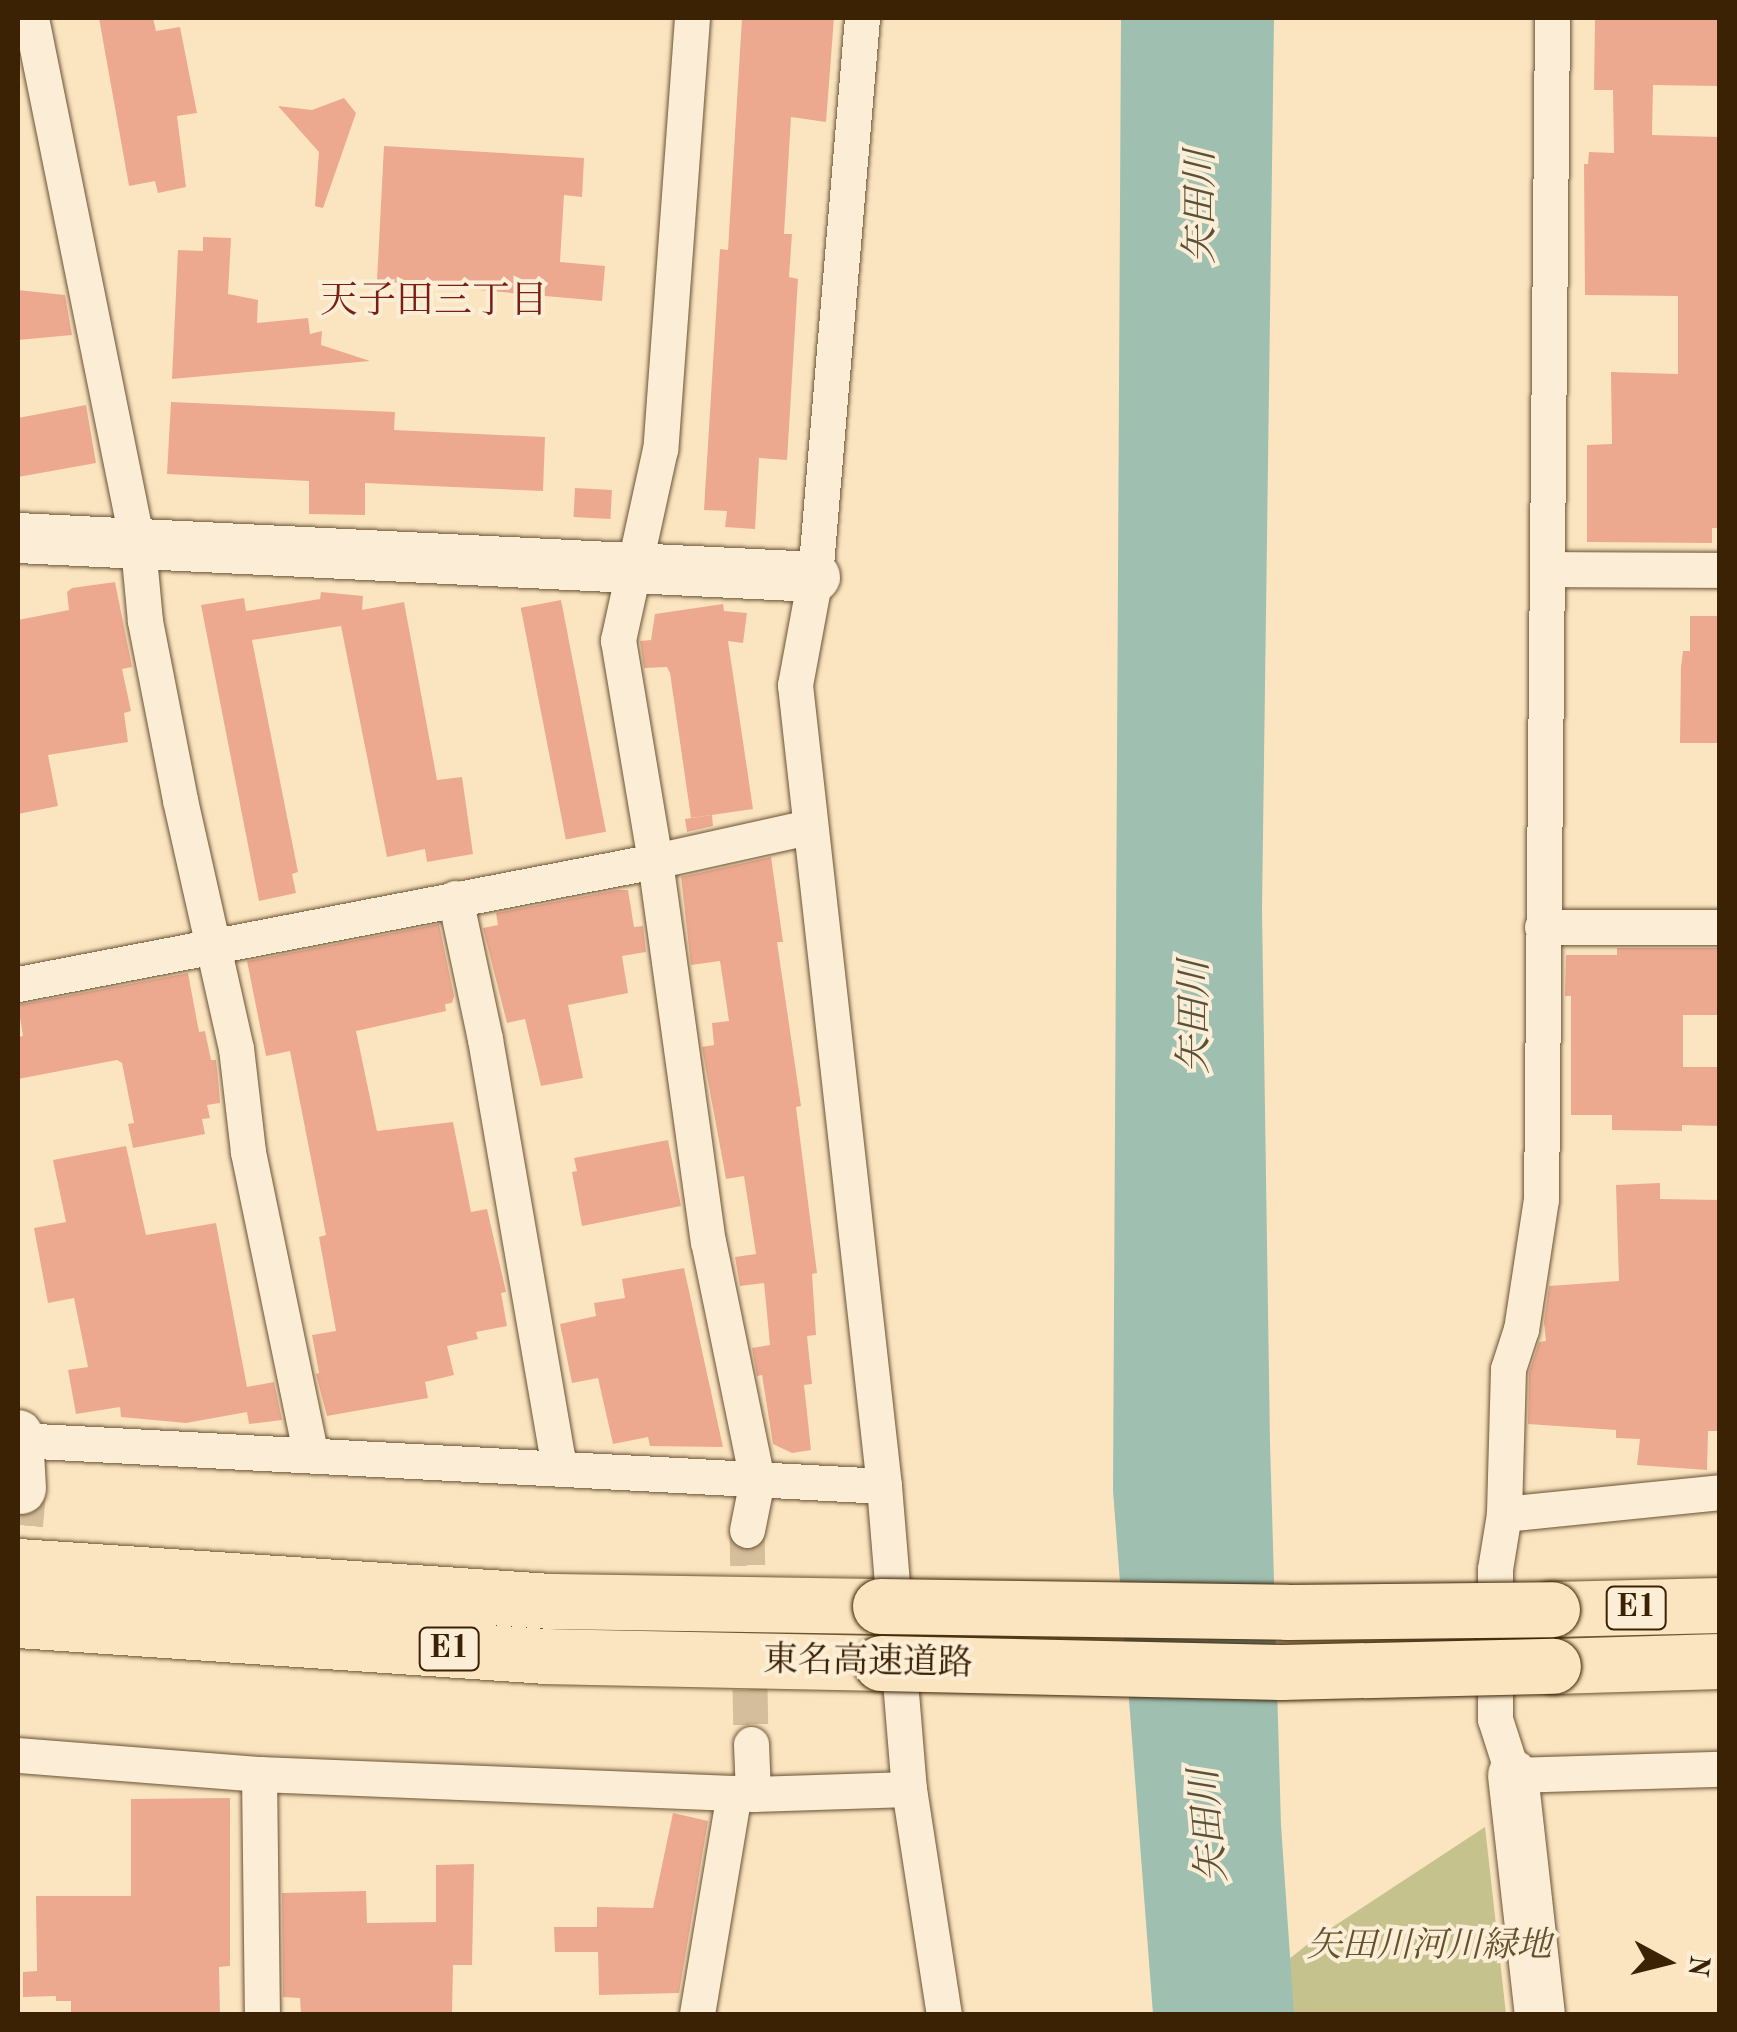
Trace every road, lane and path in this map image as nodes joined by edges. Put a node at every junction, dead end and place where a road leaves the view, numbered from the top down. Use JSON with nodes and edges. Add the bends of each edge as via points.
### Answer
{"nodes":[{"id":1,"x":31,"y":18,"type":"edge"},
{"id":2,"x":692,"y":18,"type":"edge"},
{"id":3,"x":862,"y":18,"type":"edge"},
{"id":4,"x":1552,"y":18,"type":"edge"},
{"id":5,"x":18,"y":538,"type":"edge"},
{"id":6,"x":138,"y":546,"type":"junction"},
{"id":7,"x":636,"y":568,"type":"junction"},
{"id":8,"x":1547,"y":569,"type":"junction"},
{"id":9,"x":1720,"y":570,"type":"edge"},
{"id":10,"x":814,"y":577,"type":"junction"},
{"id":11,"x":808,"y":826,"type":"junction"},
{"id":12,"x":656,"y":861,"type":"junction"},
{"id":13,"x":456,"y":898,"type":"junction"},
{"id":14,"x":1542,"y":927,"type":"junction"},
{"id":15,"x":1720,"y":927,"type":"edge"},
{"id":16,"x":214,"y":946,"type":"junction"},
{"id":17,"x":18,"y":984,"type":"edge"},
{"id":18,"x":19,"y":1451,"type":"edge"},
{"id":19,"x":311,"y":1455,"type":"junction"},
{"id":20,"x":559,"y":1466,"type":"junction"},
{"id":21,"x":756,"y":1480,"type":"junction"},
{"id":22,"x":884,"y":1486,"type":"junction"},
{"id":23,"x":1720,"y":1492,"type":"edge"},
{"id":24,"x":1504,"y":1514,"type":"junction"},
{"id":25,"x":747,"y":1530,"type":"tunnel mouth"},
{"id":26,"x":18,"y":1566,"type":"edge"},
{"id":27,"x":1720,"y":1605,"type":"edge"},
{"id":28,"x":18,"y":1620,"type":"edge"},
{"id":29,"x":1720,"y":1661,"type":"edge"},
{"id":30,"x":751,"y":1744,"type":"tunnel mouth"},
{"id":31,"x":18,"y":1755,"type":"edge"},
{"id":32,"x":1720,"y":1769,"type":"edge"},
{"id":33,"x":259,"y":1774,"type":"junction"},
{"id":34,"x":1513,"y":1775,"type":"junction"},
{"id":35,"x":909,"y":1789,"type":"junction"},
{"id":36,"x":744,"y":1794,"type":"junction"},
{"id":37,"x":262,"y":2014,"type":"edge"},
{"id":38,"x":697,"y":2014,"type":"edge"},
{"id":39,"x":944,"y":2014,"type":"edge"},
{"id":40,"x":1540,"y":2014,"type":"edge"}],
"edges":[{"from":1,"to":6,"type":"street"},
{"from":2,"to":7,"type":"street","via":[[660,449]]},
{"from":3,"to":10,"type":"street"},
{"from":4,"to":8,"type":"street"},
{"from":5,"to":6,"type":"street"},
{"from":6,"to":7,"type":"street"},
{"from":6,"to":16,"type":"street","via":[[145,621]]},
{"from":7,"to":10,"type":"street"},
{"from":7,"to":12,"type":"street","via":[[618,640]]},
{"from":8,"to":9,"type":"street"},
{"from":8,"to":14,"type":"street"},
{"from":10,"to":11,"type":"street","via":[[795,685]]},
{"from":11,"to":12,"type":"street"},
{"from":11,"to":22,"type":"street"},
{"from":12,"to":13,"type":"street"},
{"from":12,"to":21,"type":"street","via":[[708,1241]]},
{"from":13,"to":16,"type":"street"},
{"from":13,"to":20,"type":"street"},
{"from":14,"to":15,"type":"street"},
{"from":14,"to":24,"type":"street","via":[[1541,1198],[1521,1329],[1508,1368]]},
{"from":16,"to":17,"type":"street"},
{"from":16,"to":19,"type":"street","via":[[236,1048],[248,1152]]},
{"from":18,"to":19,"type":"street"},
{"from":19,"to":20,"type":"street"},
{"from":20,"to":21,"type":"street"},
{"from":21,"to":22,"type":"street"},
{"from":21,"to":25,"type":"street"},
{"from":22,"to":35,"type":"street"},
{"from":23,"to":24,"type":"street"},
{"from":24,"to":34,"type":"street","via":[[1495,1569],[1495,1719]]},
{"from":26,"to":27,"type":"highway","name":"東名高速道路","number":"E1","bridge":true,"via":[[550,1601],[1288,1612]]},
{"from":28,"to":29,"type":"highway","name":"東名高速道路","number":"E1","bridge":true,"via":[[546,1656],[1281,1672]]},
{"from":30,"to":36,"type":"street"},
{"from":31,"to":33,"type":"street"},
{"from":32,"to":34,"type":"street"},
{"from":33,"to":36,"type":"street"},
{"from":33,"to":37,"type":"street"},
{"from":34,"to":40,"type":"street"},
{"from":35,"to":36,"type":"street"},
{"from":35,"to":39,"type":"street"},
{"from":36,"to":38,"type":"street"}]}
